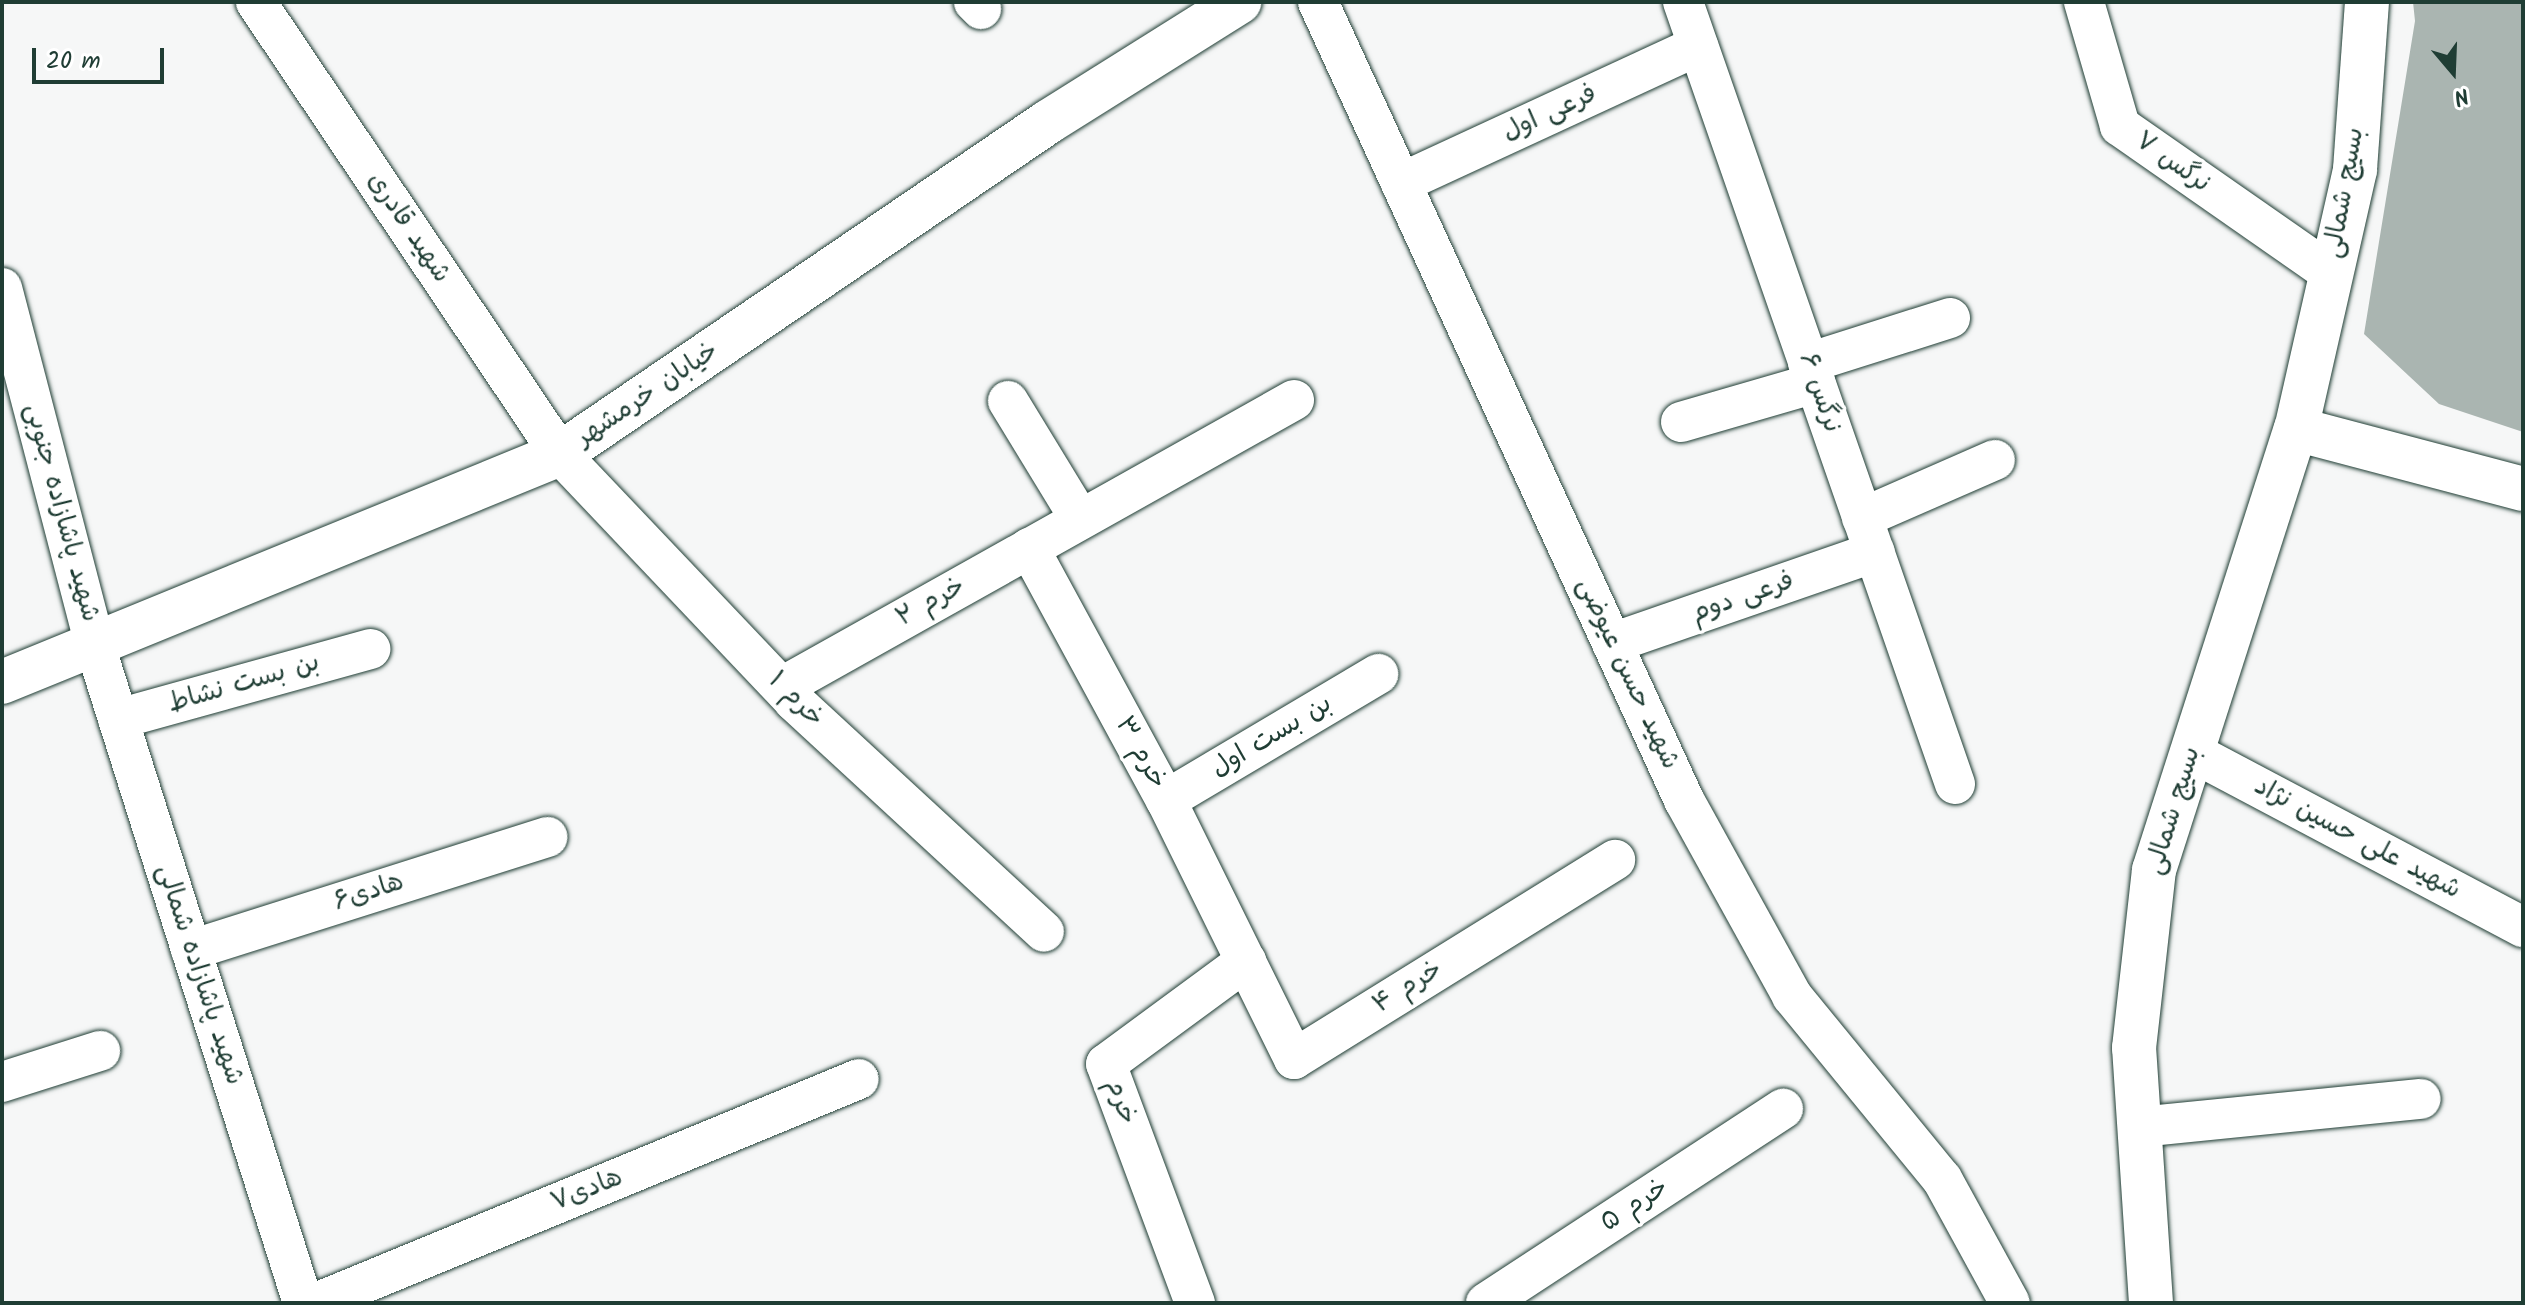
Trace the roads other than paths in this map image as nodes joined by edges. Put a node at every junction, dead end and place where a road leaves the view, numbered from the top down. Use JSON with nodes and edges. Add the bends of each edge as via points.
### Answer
{"nodes":[{"id":1,"x":256,"y":2,"type":"edge"},
{"id":2,"x":1239,"y":2,"type":"edge"},
{"id":3,"x":1318,"y":2,"type":"edge"},
{"id":4,"x":1683,"y":2,"type":"edge"},
{"id":5,"x":2084,"y":2,"type":"edge"},
{"id":6,"x":2367,"y":2,"type":"edge"},
{"id":7,"x":1698,"y":46,"type":"junction"},
{"id":8,"x":1401,"y":183,"type":"junction"},
{"id":9,"x":2331,"y":273,"type":"junction"},
{"id":10,"x":2,"y":288,"type":"edge"},
{"id":11,"x":1950,"y":318,"type":"dead end"},
{"id":12,"x":1812,"y":373,"type":"junction"},
{"id":13,"x":1294,"y":400,"type":"dead end"},
{"id":14,"x":1008,"y":401,"type":"dead end"},
{"id":15,"x":1681,"y":422,"type":"dead end"},
{"id":16,"x":2296,"y":429,"type":"junction"},
{"id":17,"x":560,"y":454,"type":"junction"},
{"id":18,"x":1995,"y":460,"type":"dead end"},
{"id":19,"x":2523,"y":489,"type":"edge"},
{"id":20,"x":1080,"y":519,"type":"junction"},
{"id":21,"x":1869,"y":535,"type":"junction"},
{"id":22,"x":1029,"y":548,"type":"junction"},
{"id":23,"x":1612,"y":643,"type":"junction"},
{"id":24,"x":95,"y":646,"type":"junction"},
{"id":25,"x":370,"y":649,"type":"dead end"},
{"id":26,"x":1378,"y":674,"type":"dead end"},
{"id":27,"x":2,"y":682,"type":"edge"},
{"id":28,"x":782,"y":687,"type":"junction"},
{"id":29,"x":118,"y":719,"type":"junction"},
{"id":30,"x":2192,"y":752,"type":"junction"},
{"id":31,"x":1955,"y":784,"type":"dead end"},
{"id":32,"x":1166,"y":800,"type":"junction"},
{"id":33,"x":548,"y":837,"type":"dead end"},
{"id":34,"x":1615,"y":860,"type":"dead end"},
{"id":35,"x":2523,"y":927,"type":"edge"},
{"id":36,"x":1044,"y":932,"type":"dead end"},
{"id":37,"x":191,"y":950,"type":"junction"},
{"id":38,"x":1246,"y":961,"type":"junction"},
{"id":39,"x":100,"y":1051,"type":"dead end"},
{"id":40,"x":859,"y":1079,"type":"dead end"},
{"id":41,"x":2,"y":1082,"type":"edge"},
{"id":42,"x":2421,"y":1099,"type":"dead end"},
{"id":43,"x":1783,"y":1109,"type":"dead end"},
{"id":44,"x":2139,"y":1127,"type":"junction"},
{"id":45,"x":303,"y":1303,"type":"edge"},
{"id":46,"x":316,"y":1303,"type":"edge"},
{"id":47,"x":1195,"y":1303,"type":"edge"},
{"id":48,"x":1486,"y":1303,"type":"edge"},
{"id":49,"x":2010,"y":1303,"type":"edge"},
{"id":50,"x":2151,"y":1303,"type":"edge"}],
"edges":[{"from":1,"to":17,"type":"street","name":"شهید قادری"},
{"from":2,"to":17,"type":"street","name":"خیابان خرمشهر","via":[[1048,122]]},
{"from":3,"to":8,"type":"street","name":"شهید حسن عیوضی"},
{"from":4,"to":7,"type":"street","name":"نرگس ۶"},
{"from":5,"to":9,"type":"street","name":"نرگس ۷","via":[[2120,126]]},
{"from":6,"to":9,"type":"street","name":"بسیج شمالی","via":[[2355,170]]},
{"from":7,"to":8,"type":"street","name":"فرعی اول"},
{"from":7,"to":12,"type":"street","name":"نرگس ۶"},
{"from":8,"to":23,"type":"street","name":"شهید حسن عیوضی"},
{"from":9,"to":16,"type":"street","name":"بسیج شمالی"},
{"from":10,"to":24,"type":"street","name":"شهید پاشازاده جنوبی"},
{"from":11,"to":12,"type":"street"},
{"from":12,"to":15,"type":"street"},
{"from":12,"to":21,"type":"street","name":"نرگس ۶"},
{"from":13,"to":20,"type":"street","name":"خرم ۲"},
{"from":14,"to":20,"type":"street"},
{"from":16,"to":19,"type":"street"},
{"from":16,"to":30,"type":"street","name":"بسیج شمالی"},
{"from":17,"to":24,"type":"street","name":"خیابان خرمشهر"},
{"from":17,"to":28,"type":"street","name":"خرم ۱"},
{"from":18,"to":21,"type":"street","name":"فرعی دوم"},
{"from":20,"to":22,"type":"street","name":"خرم ۲"},
{"from":21,"to":23,"type":"street","name":"فرعی دوم"},
{"from":21,"to":31,"type":"street","name":"نرگس ۶"},
{"from":22,"to":28,"type":"street","name":"خرم ۲"},
{"from":22,"to":32,"type":"street","name":"خرم ۳"},
{"from":23,"to":49,"type":"street","name":"شهید حسن عیوضی","via":[[1684,800],[1792,996],[1942,1179]]},
{"from":24,"to":27,"type":"street","name":"خیابان خرمشهر"},
{"from":24,"to":29,"type":"street","name":"شهید پاشازاده شمالی"},
{"from":25,"to":29,"type":"street","name":"بن بست نشاط"},
{"from":26,"to":32,"type":"street","name":"بن بست اول"},
{"from":28,"to":36,"type":"street","name":"خرم ۱"},
{"from":29,"to":37,"type":"street","name":"شهید پاشازاده شمالی"},
{"from":30,"to":35,"type":"street","name":"شهید علی حسین نژاد"},
{"from":30,"to":44,"type":"street","name":"بسیج شمالی","via":[[2154,870],[2134,1048]]},
{"from":32,"to":38,"type":"street","name":"خرم ۳"},
{"from":33,"to":37,"type":"street","name":"هادی۶"},
{"from":34,"to":38,"type":"street","name":"خرم ۴","via":[[1294,1059]]},
{"from":37,"to":45,"type":"street","name":"شهید پاشازاده شمالی"},
{"from":38,"to":47,"type":"street","name":"خرم","via":[[1106,1064]]},
{"from":39,"to":41,"type":"street"},
{"from":40,"to":46,"type":"street","name":"هادی۷"},
{"from":42,"to":44,"type":"street"},
{"from":43,"to":48,"type":"street","name":"خرم ۵"},
{"from":44,"to":50,"type":"street","name":"بسیج شمالی"}]}
